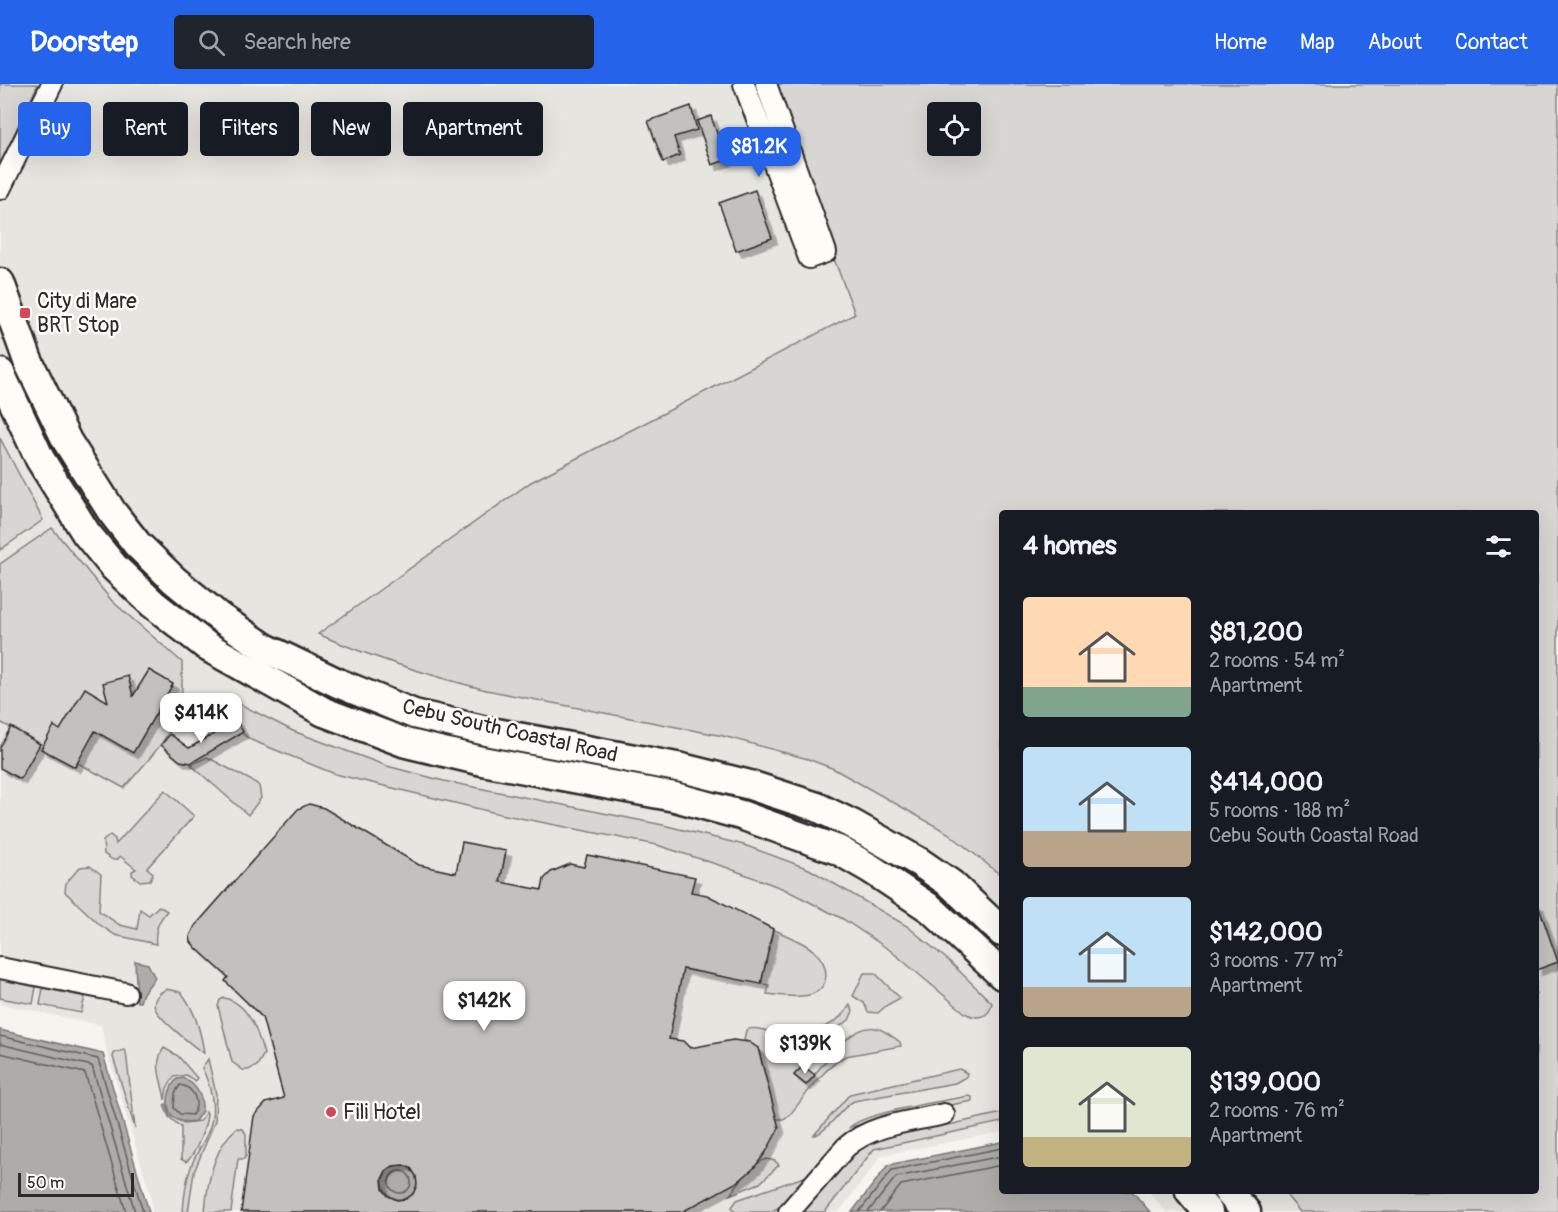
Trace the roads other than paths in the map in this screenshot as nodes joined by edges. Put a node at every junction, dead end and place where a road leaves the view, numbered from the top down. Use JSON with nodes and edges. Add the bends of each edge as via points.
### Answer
{"nodes":[{"id":1,"x":52,"y":84,"type":"edge"},
{"id":2,"x":744,"y":84,"type":"edge"},
{"id":3,"x":766,"y":84,"type":"edge"},
{"id":4,"x":0,"y":189,"type":"edge"},
{"id":5,"x":0,"y":283,"type":"edge"},
{"id":6,"x":0,"y":373,"type":"edge"},
{"id":7,"x":999,"y":929,"type":"edge"},
{"id":8,"x":0,"y":968,"type":"edge"},
{"id":9,"x":999,"y":972,"type":"edge"},
{"id":10,"x":126,"y":993,"type":"dead end"},
{"id":11,"x":944,"y":1114,"type":"dead end"},
{"id":12,"x":1193,"y":1194,"type":"edge"},
{"id":13,"x":1231,"y":1194,"type":"edge"},
{"id":14,"x":789,"y":1212,"type":"edge"},
{"id":15,"x":1208,"y":1212,"type":"edge"},
{"id":16,"x":1246,"y":1212,"type":"edge"}],
"edges":[{"from":1,"to":4,"type":"street"},
{"from":2,"to":3,"type":"street","via":[[809,258],[826,252]]},
{"from":5,"to":7,"type":"highway","name":"Cebu South Coastal Road","via":[[28,361],[67,441],[112,512],[137,544],[174,580],[265,648],[414,714],[682,768],[817,807],[919,862],[951,884]]},
{"from":6,"to":9,"type":"highway","name":"Cebu South Coastal Road","via":[[40,459],[86,533],[153,604],[208,646],[324,712],[406,743],[675,797],[741,815],[838,850],[931,909]]},
{"from":8,"to":10,"type":"street"},
{"from":11,"to":14,"type":"street","via":[[869,1131],[857,1138]]},
{"from":12,"to":15,"type":"highway"},
{"from":13,"to":16,"type":"highway"}]}
